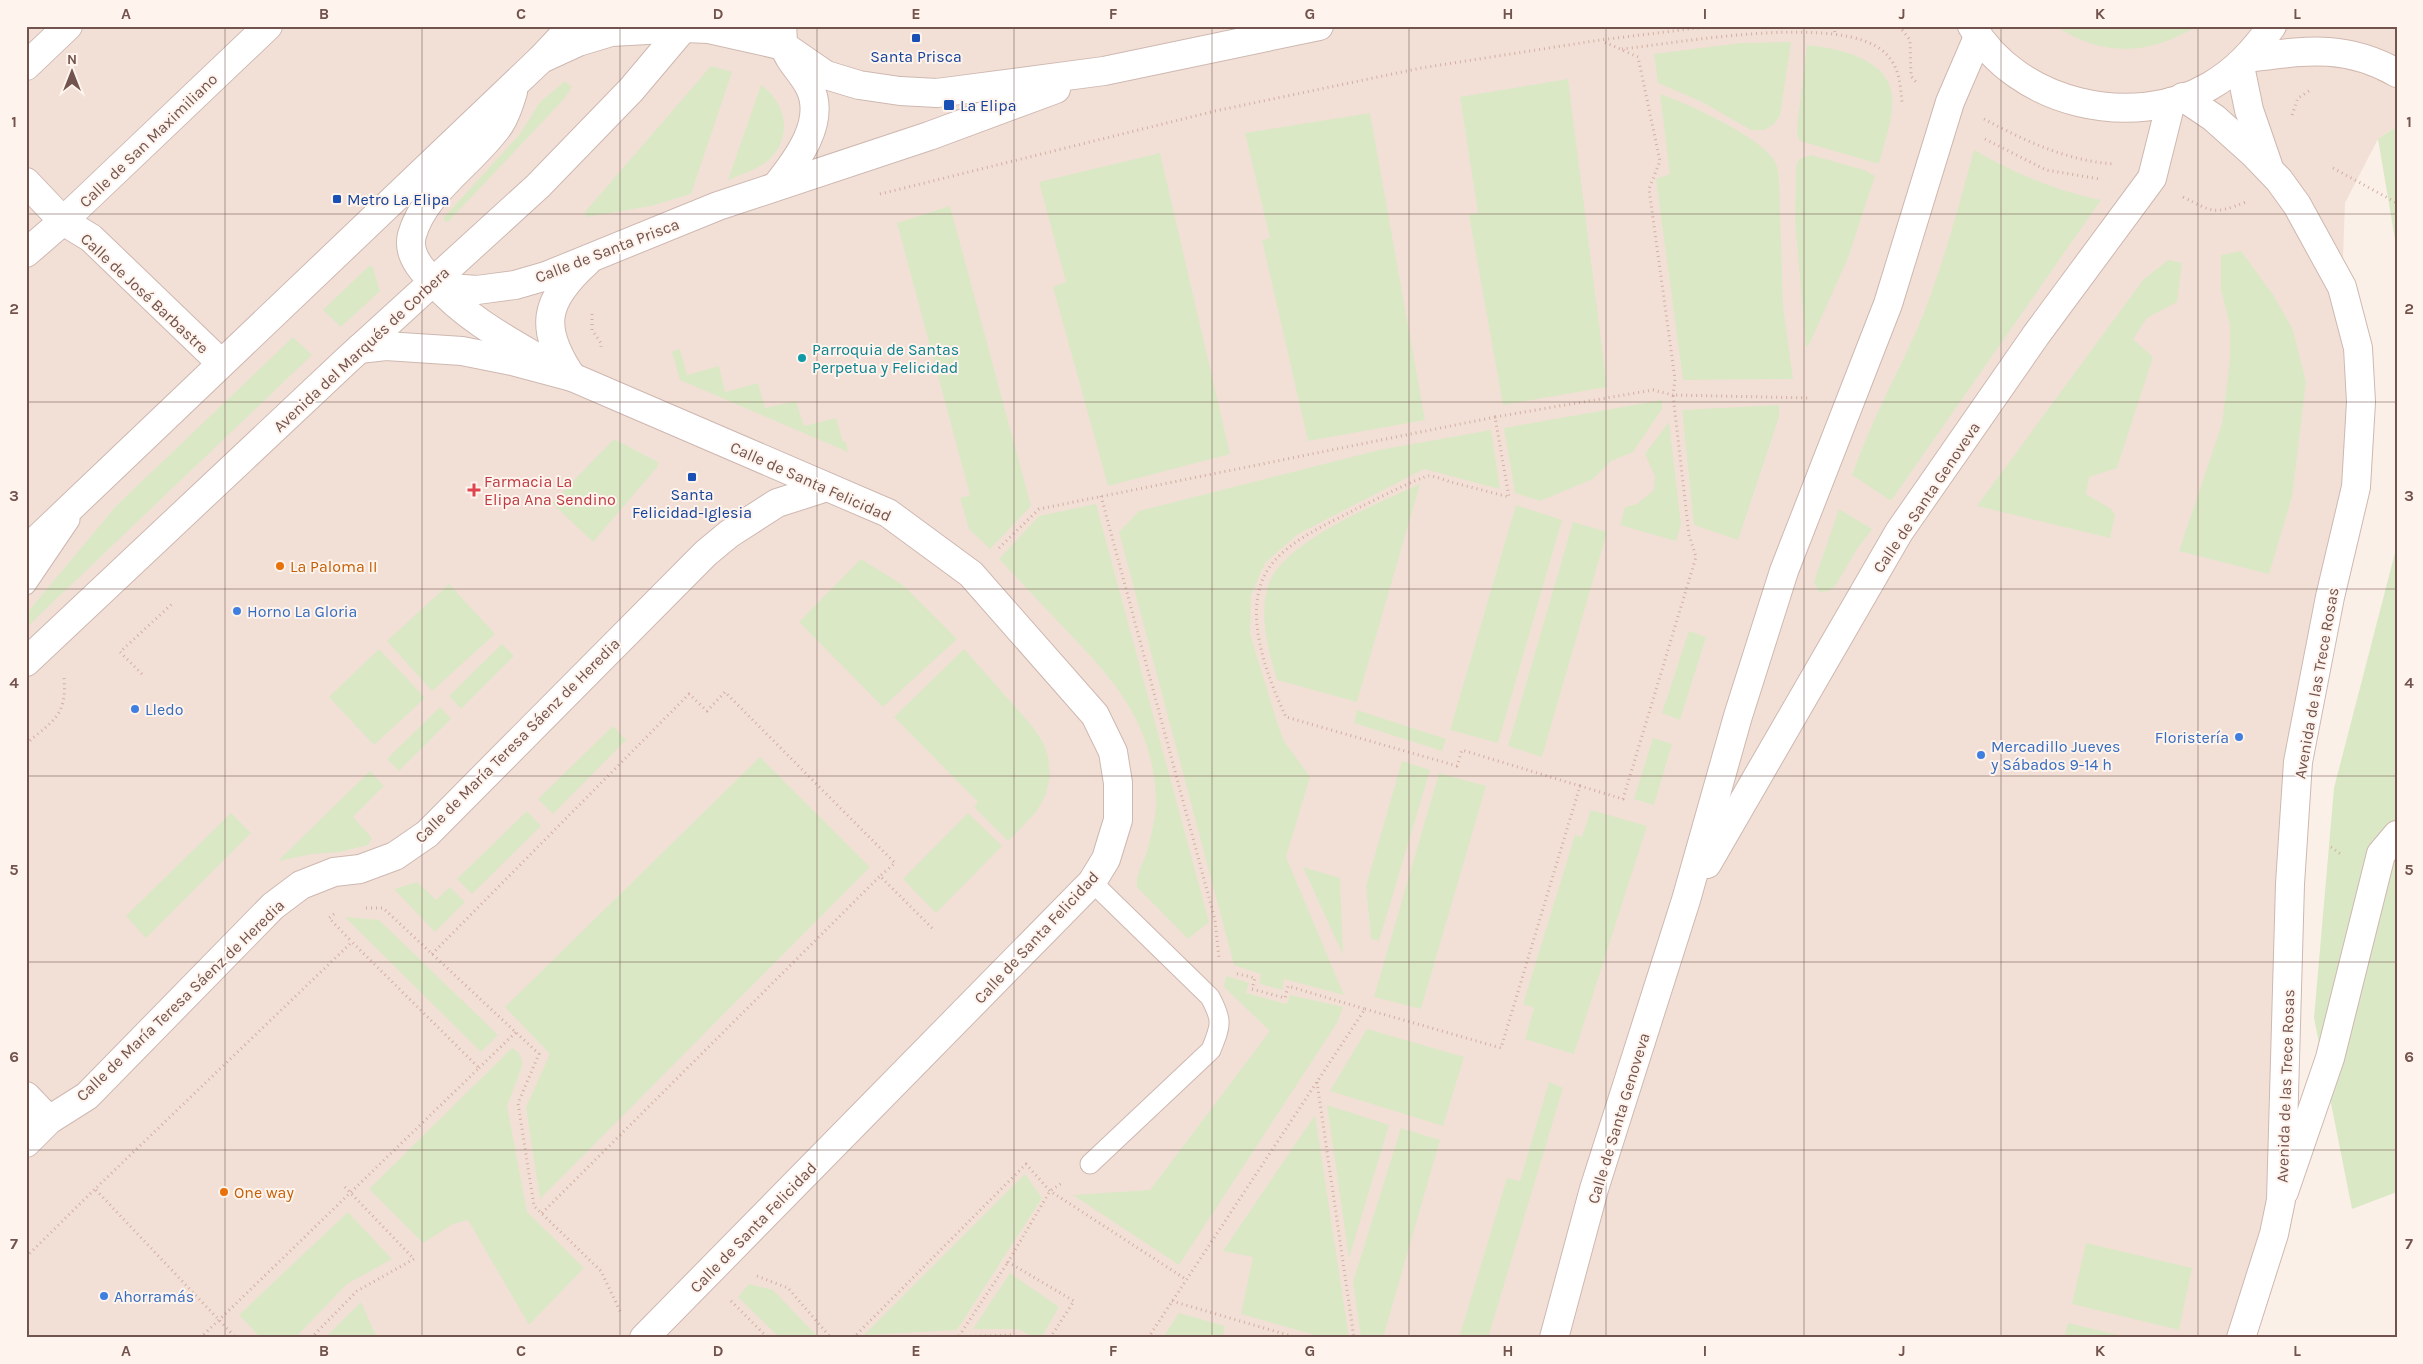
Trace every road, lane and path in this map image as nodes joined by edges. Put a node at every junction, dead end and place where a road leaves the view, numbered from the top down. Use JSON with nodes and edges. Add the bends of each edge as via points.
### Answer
{"nodes":[{"id":1,"x":68,"y":26,"type":"edge"},
{"id":2,"x":268,"y":26,"type":"edge"},
{"id":3,"x":572,"y":26,"type":"edge"},
{"id":4,"x":1319,"y":26,"type":"edge"},
{"id":5,"x":1714,"y":26,"type":"edge"},
{"id":6,"x":1834,"y":26,"type":"edge"},
{"id":7,"x":1899,"y":26,"type":"edge"},
{"id":8,"x":2272,"y":26,"type":"edge"},
{"id":9,"x":684,"y":27,"type":"edge"},
{"id":10,"x":1975,"y":32,"type":"edge"},
{"id":11,"x":1835,"y":34,"type":"junction"},
{"id":12,"x":783,"y":36,"type":"edge"},
{"id":13,"x":1600,"y":40,"type":"junction"},
{"id":14,"x":1622,"y":49,"type":"junction"},
{"id":15,"x":541,"y":59,"type":"junction"},
{"id":16,"x":2243,"y":62,"type":"junction"},
{"id":17,"x":26,"y":66,"type":"edge"},
{"id":18,"x":1104,"y":71,"type":"junction"},
{"id":19,"x":2397,"y":74,"type":"edge"},
{"id":20,"x":516,"y":82,"type":"junction"},
{"id":21,"x":1918,"y":84,"type":"dead end"},
{"id":22,"x":2177,"y":100,"type":"junction"},
{"id":23,"x":1902,"y":102,"type":"dead end"},
{"id":24,"x":1982,"y":118,"type":"dead end"},
{"id":25,"x":1985,"y":139,"type":"dead end"},
{"id":26,"x":2116,"y":164,"type":"dead end"},
{"id":27,"x":2333,"y":168,"type":"dead end"},
{"id":28,"x":2269,"y":169,"type":"junction"},
{"id":29,"x":2100,"y":179,"type":"dead end"},
{"id":30,"x":26,"y":182,"type":"edge"},
{"id":31,"x":777,"y":185,"type":"junction"},
{"id":32,"x":871,"y":196,"type":"dead end"},
{"id":33,"x":2190,"y":200,"type":"dead end"},
{"id":34,"x":2246,"y":202,"type":"dead end"},
{"id":35,"x":2397,"y":203,"type":"edge"},
{"id":36,"x":63,"y":221,"type":"junction"},
{"id":37,"x":26,"y":253,"type":"edge"},
{"id":38,"x":595,"y":254,"type":"junction"},
{"id":39,"x":434,"y":282,"type":"junction"},
{"id":40,"x":592,"y":312,"type":"dead end"},
{"id":41,"x":359,"y":349,"type":"junction"},
{"id":42,"x":601,"y":350,"type":"dead end"},
{"id":43,"x":220,"y":363,"type":"junction"},
{"id":44,"x":572,"y":378,"type":"junction"},
{"id":45,"x":1673,"y":395,"type":"junction"},
{"id":46,"x":1852,"y":399,"type":"junction"},
{"id":47,"x":1495,"y":417,"type":"junction"},
{"id":48,"x":93,"y":486,"type":"junction"},
{"id":49,"x":827,"y":487,"type":"junction"},
{"id":50,"x":1101,"y":496,"type":"junction"},
{"id":51,"x":26,"y":550,"type":"edge"},
{"id":52,"x":971,"y":574,"type":"junction"},
{"id":53,"x":26,"y":585,"type":"edge"},
{"id":54,"x":173,"y":603,"type":"dead end"},
{"id":55,"x":26,"y":662,"type":"edge"},
{"id":56,"x":142,"y":674,"type":"dead end"},
{"id":57,"x":64,"y":675,"type":"dead end"},
{"id":58,"x":26,"y":744,"type":"edge"},
{"id":59,"x":1580,"y":786,"type":"junction"},
{"id":60,"x":2397,"y":835,"type":"edge"},
{"id":61,"x":880,"y":876,"type":"junction"},
{"id":62,"x":1092,"y":882,"type":"junction"},
{"id":63,"x":1686,"y":900,"type":"junction"},
{"id":64,"x":339,"y":908,"type":"dead end"},
{"id":65,"x":357,"y":908,"type":"dead end"},
{"id":66,"x":934,"y":930,"type":"dead end"},
{"id":67,"x":352,"y":942,"type":"junction"},
{"id":68,"x":432,"y":954,"type":"junction"},
{"id":69,"x":1219,"y":959,"type":"dead end"},
{"id":70,"x":1229,"y":971,"type":"dead end"},
{"id":71,"x":1364,"y":1009,"type":"junction"},
{"id":72,"x":516,"y":1032,"type":"junction"},
{"id":73,"x":479,"y":1068,"type":"junction"},
{"id":74,"x":1317,"y":1082,"type":"junction"},
{"id":75,"x":26,"y":1096,"type":"edge"},
{"id":76,"x":49,"y":1120,"type":"junction"},
{"id":77,"x":26,"y":1143,"type":"edge"},
{"id":78,"x":1090,"y":1164,"type":"dead end"},
{"id":79,"x":344,"y":1186,"type":"dead end"},
{"id":80,"x":95,"y":1189,"type":"junction"},
{"id":81,"x":1050,"y":1191,"type":"junction"},
{"id":82,"x":352,"y":1193,"type":"junction"},
{"id":83,"x":2281,"y":1200,"type":"junction"},
{"id":84,"x":542,"y":1213,"type":"junction"},
{"id":85,"x":26,"y":1257,"type":"edge"},
{"id":86,"x":1008,"y":1262,"type":"junction"},
{"id":87,"x":749,"y":1274,"type":"dead end"},
{"id":88,"x":1187,"y":1280,"type":"junction"},
{"id":89,"x":729,"y":1298,"type":"dead end"},
{"id":90,"x":1172,"y":1302,"type":"junction"},
{"id":91,"x":620,"y":1313,"type":"dead end"},
{"id":92,"x":219,"y":1320,"type":"junction"},
{"id":93,"x":959,"y":1337,"type":"edge"},
{"id":94,"x":200,"y":1338,"type":"edge"},
{"id":95,"x":236,"y":1338,"type":"edge"},
{"id":96,"x":311,"y":1338,"type":"edge"},
{"id":97,"x":644,"y":1338,"type":"edge"},
{"id":98,"x":768,"y":1338,"type":"edge"},
{"id":99,"x":831,"y":1338,"type":"edge"},
{"id":100,"x":853,"y":1338,"type":"edge"},
{"id":101,"x":920,"y":1338,"type":"edge"},
{"id":102,"x":1017,"y":1338,"type":"edge"},
{"id":103,"x":1050,"y":1338,"type":"edge"},
{"id":104,"x":1148,"y":1338,"type":"edge"},
{"id":105,"x":1298,"y":1338,"type":"edge"},
{"id":106,"x":1354,"y":1338,"type":"edge"},
{"id":107,"x":1554,"y":1338,"type":"edge"},
{"id":108,"x":2241,"y":1338,"type":"edge"}],
"edges":[{"from":1,"to":17,"type":"street"},
{"from":2,"to":36,"type":"street","name":"Calle de San Maximiliano"},
{"from":3,"to":15,"type":"street"},
{"from":4,"to":18,"type":"street","name":"Calle de Santa Prisca"},
{"from":5,"to":13,"type":"path"},
{"from":6,"to":11,"type":"path"},
{"from":7,"to":21,"type":"path","via":[[1910,40],[1911,76]]},
{"from":8,"to":16,"type":"street"},
{"from":9,"to":12,"type":"street","name":"Calle de Santa Prisca"},
{"from":9,"to":15,"type":"street","name":"Calle de Santa Prisca","via":[[610,32]]},
{"from":9,"to":39,"type":"street","name":"Avenida del Marqués de Corbera","via":[[631,90],[538,186]]},
{"from":10,"to":22,"type":"street","via":[[1997,59],[2031,82],[2062,97],[2096,106],[2130,108]]},
{"from":10,"to":46,"type":"street","name":"Calle de Santa Genoveva","via":[[1888,304]]},
{"from":11,"to":14,"type":"path","via":[[1743,35]]},
{"from":11,"to":23,"type":"path","via":[[1864,40],[1885,53],[1900,75]]},
{"from":12,"to":18,"type":"street","name":"Calle de Santa Prisca","via":[[826,75],[859,86],[900,91],[937,93]]},
{"from":12,"to":31,"type":"street","via":[[811,89],[814,108],[810,134],[795,162]]},
{"from":13,"to":14,"type":"path"},
{"from":13,"to":32,"type":"path","via":[[1421,68],[1215,110]]},
{"from":14,"to":45,"type":"path","via":[[1638,57],[1660,161],[1649,189],[1674,379]]},
{"from":15,"to":20,"type":"street"},
{"from":16,"to":19,"type":"street","via":[[2303,52],[2339,52],[2368,60]]},
{"from":16,"to":22,"type":"street","via":[[2209,87]]},
{"from":16,"to":28,"type":"street","name":"Avenida de las Trece Rosas","via":[[2249,110]]},
{"from":18,"to":31,"type":"street","name":"Calle de Santa Prisca","via":[[930,136]]},
{"from":20,"to":39,"type":"street","name":"Calle de Santa Felicidad","via":[[500,124],[421,215],[412,237],[414,253],[420,269]]},
{"from":20,"to":43,"type":"street"},
{"from":22,"to":28,"type":"street","name":"Avenida de las Trece Rosas","via":[[2214,118]]},
{"from":22,"to":63,"type":"street","name":"Calle de Santa Genoveva","via":[[2152,178],[2042,327],[1899,532]]},
{"from":24,"to":26,"type":"path","via":[[2048,150],[2096,163]]},
{"from":25,"to":29,"type":"path","via":[[2046,170]]},
{"from":27,"to":35,"type":"path"},
{"from":28,"to":83,"type":"street","name":"Avenida de las Trece Rosas","via":[[2297,205],[2342,287],[2358,348],[2361,402],[2356,487],[2330,597],[2298,762],[2290,884]]},
{"from":30,"to":36,"type":"street","name":"Calle de José Barbastre"},
{"from":31,"to":38,"type":"street","name":"Calle de Santa Prisca"},
{"from":33,"to":34,"type":"path","via":[[2211,211],[2222,211]]},
{"from":36,"to":37,"type":"street","name":"Calle de San Maximiliano"},
{"from":36,"to":43,"type":"street","name":"Calle de José Barbastre","via":[[92,238]]},
{"from":38,"to":39,"type":"street","name":"Calle de Santa Prisca","via":[[546,276],[515,285],[478,290],[450,288]]},
{"from":38,"to":44,"type":"street","via":[[567,280],[550,316],[551,338]]},
{"from":39,"to":41,"type":"street","name":"Avenida del Marqués de Corbera"},
{"from":39,"to":44,"type":"street","name":"Calle de Santa Felicidad","via":[[477,323]]},
{"from":40,"to":42,"type":"path","via":[[592,330],[601,343]]},
{"from":41,"to":44,"type":"street","name":"Calle de Santa Felicidad","via":[[386,346],[462,351],[512,360]]},
{"from":41,"to":55,"type":"street","name":"Avenida del Marqués de Corbera"},
{"from":43,"to":48,"type":"street"},
{"from":44,"to":49,"type":"street","name":"Calle de Santa Felicidad"},
{"from":45,"to":46,"type":"path"},
{"from":45,"to":47,"type":"path","via":[[1653,390]]},
{"from":45,"to":59,"type":"path","via":[[1689,535],[1696,557],[1623,799]]},
{"from":46,"to":63,"type":"street","name":"Calle de Santa Genoveva","via":[[1784,571],[1738,716]]},
{"from":47,"to":50,"type":"path"},
{"from":47,"to":59,"type":"path","via":[[1509,497],[1428,476],[1319,529],[1290,548],[1271,566],[1262,582],[1257,607],[1258,638],[1272,687],[1286,717],[1457,766],[1462,750]]},
{"from":48,"to":51,"type":"street"},
{"from":48,"to":53,"type":"lane"},
{"from":49,"to":52,"type":"street","name":"Calle de Santa Felicidad","via":[[888,513]]},
{"from":49,"to":76,"type":"street","name":"Calle de María Teresa Sáenz de Heredia","via":[[777,503],[729,534],[706,553],[427,834],[395,856],[360,869],[334,872],[294,890],[273,906],[87,1096]]},
{"from":50,"to":52,"type":"path","via":[[1039,509]]},
{"from":50,"to":69,"type":"path","via":[[1215,920]]},
{"from":52,"to":62,"type":"street","name":"Calle de Santa Felicidad","via":[[1095,715],[1113,752],[1118,783],[1118,820],[1106,859]]},
{"from":54,"to":56,"type":"path","via":[[120,652]]},
{"from":57,"to":58,"type":"path","via":[[66,699],[62,711]]},
{"from":59,"to":71,"type":"path","via":[[1502,1048]]},
{"from":60,"to":83,"type":"street","via":[[2381,854],[2330,1058]]},
{"from":61,"to":66,"type":"path"},
{"from":61,"to":68,"type":"path","via":[[895,863],[726,692],[707,711],[689,694]]},
{"from":61,"to":84,"type":"path"},
{"from":62,"to":78,"type":"lane","via":[[1210,997],[1220,1015],[1219,1031],[1211,1050]]},
{"from":62,"to":97,"type":"street","name":"Calle de Santa Felicidad"},
{"from":63,"to":107,"type":"street","name":"Calle de Santa Genoveva","via":[[1594,1189]]},
{"from":64,"to":67,"type":"path","via":[[329,918]]},
{"from":65,"to":68,"type":"path","via":[[383,908]]},
{"from":67,"to":73,"type":"path"},
{"from":67,"to":80,"type":"path"},
{"from":68,"to":72,"type":"path"},
{"from":70,"to":71,"type":"path","via":[[1255,978],[1252,989],[1276,996],[1284,998],[1288,986]]},
{"from":71,"to":74,"type":"path"},
{"from":72,"to":73,"type":"path"},
{"from":72,"to":84,"type":"path","via":[[540,1054],[518,1103],[534,1206]]},
{"from":73,"to":82,"type":"path"},
{"from":74,"to":88,"type":"path"},
{"from":74,"to":106,"type":"path"},
{"from":75,"to":76,"type":"street"},
{"from":76,"to":77,"type":"street","name":"Calle de María Teresa Sáenz de Heredia"},
{"from":79,"to":82,"type":"path"},
{"from":80,"to":85,"type":"path"},
{"from":80,"to":92,"type":"path"},
{"from":81,"to":86,"type":"path"},
{"from":81,"to":88,"type":"path"},
{"from":81,"to":100,"type":"path","via":[[1026,1164]]},
{"from":82,"to":92,"type":"path"},
{"from":82,"to":96,"type":"path","via":[[414,1259],[357,1291]]},
{"from":83,"to":108,"type":"street","name":"Avenida de las Trece Rosas","via":[[2274,1234]]},
{"from":84,"to":91,"type":"path","via":[[602,1271]]},
{"from":86,"to":93,"type":"path"},
{"from":86,"to":103,"type":"path","via":[[1074,1302]]},
{"from":87,"to":99,"type":"path","via":[[788,1288]]},
{"from":88,"to":90,"type":"path"},
{"from":89,"to":98,"type":"path"},
{"from":90,"to":104,"type":"path"},
{"from":90,"to":105,"type":"path"},
{"from":92,"to":94,"type":"path"},
{"from":92,"to":95,"type":"path"},
{"from":93,"to":101,"type":"path"},
{"from":93,"to":102,"type":"path","via":[[1014,1335]]}]}
